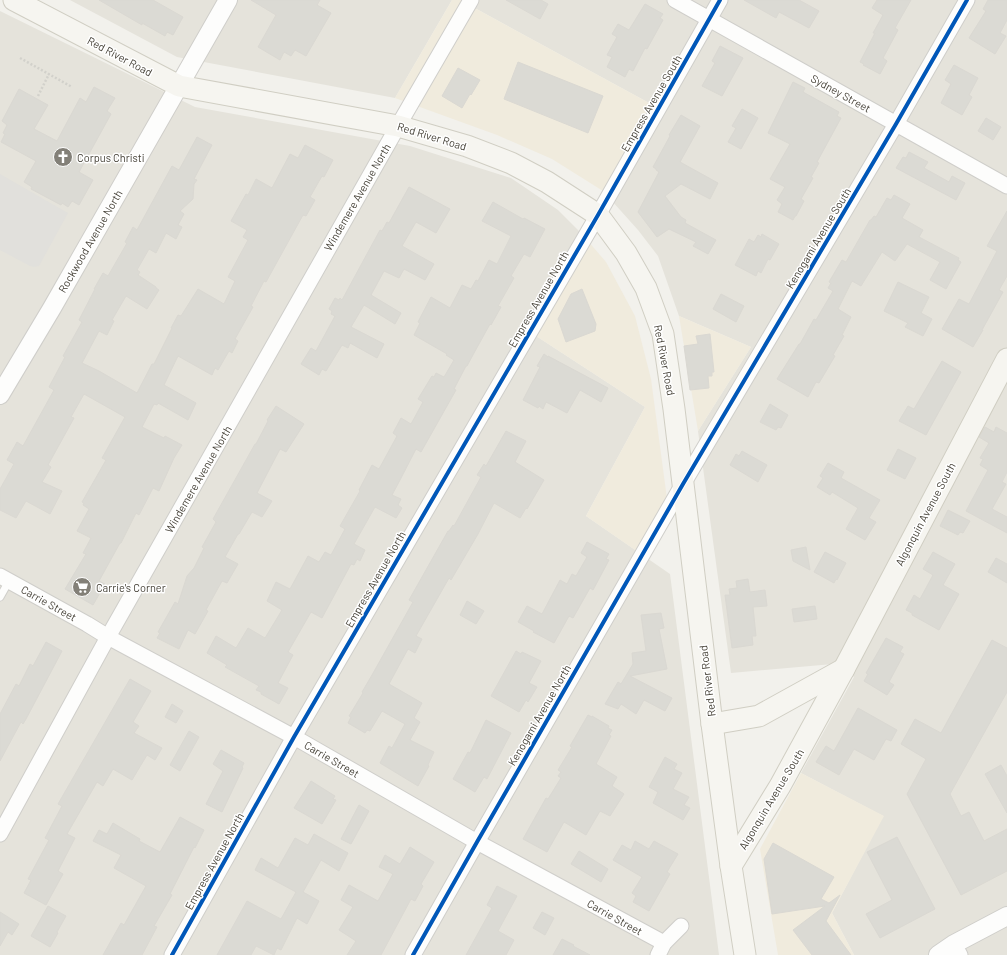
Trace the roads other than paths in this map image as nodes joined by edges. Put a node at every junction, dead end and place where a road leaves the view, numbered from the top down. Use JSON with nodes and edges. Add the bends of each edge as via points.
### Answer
{"nodes":[{"id":1,"x":14,"y":0,"type":"edge"},
{"id":2,"x":228,"y":0,"type":"edge"},
{"id":3,"x":471,"y":0,"type":"edge"},
{"id":4,"x":675,"y":0,"type":"edge"},
{"id":5,"x":720,"y":0,"type":"edge"},
{"id":6,"x":966,"y":0,"type":"edge"},
{"id":7,"x":709,"y":19,"type":"junction"},
{"id":8,"x":179,"y":86,"type":"junction"},
{"id":9,"x":896,"y":124,"type":"junction"},
{"id":10,"x":398,"y":126,"type":"junction"},
{"id":11,"x":1007,"y":186,"type":"edge"},
{"id":12,"x":598,"y":214,"type":"junction"},
{"id":13,"x":1007,"y":359,"type":"edge"},
{"id":14,"x":0,"y":395,"type":"edge"},
{"id":15,"x":683,"y":484,"type":"junction"},
{"id":16,"x":5,"y":578,"type":"edge"},
{"id":17,"x":0,"y":598,"type":"edge"},
{"id":18,"x":108,"y":637,"type":"junction"},
{"id":19,"x":844,"y":669,"type":"junction"},
{"id":20,"x":712,"y":724,"type":"junction"},
{"id":21,"x":294,"y":737,"type":"junction"},
{"id":22,"x":0,"y":834,"type":"edge"},
{"id":23,"x":476,"y":842,"type":"junction"},
{"id":24,"x":731,"y":866,"type":"junction"},
{"id":25,"x":1007,"y":916,"type":"edge"},
{"id":26,"x":681,"y":926,"type":"dead end"},
{"id":27,"x":661,"y":949,"type":"edge"},
{"id":28,"x":957,"y":950,"type":"edge"},
{"id":29,"x":172,"y":955,"type":"edge"},
{"id":30,"x":413,"y":955,"type":"edge"},
{"id":31,"x":745,"y":955,"type":"edge"},
{"id":32,"x":938,"y":955,"type":"edge"}],
"edges":[{"from":1,"to":8,"type":"main road","name":"Red River Road"},
{"from":2,"to":8,"type":"street","name":"Rockwood Avenue North"},
{"from":3,"to":10,"type":"street","name":"Windemere Avenue North"},
{"from":4,"to":7,"type":"street","name":"Sydney Street"},
{"from":5,"to":7,"type":"street","name":"Empress Avenue South"},
{"from":6,"to":9,"type":"street","name":"Kenogami Avenue South"},
{"from":7,"to":9,"type":"street","name":"Sydney Street"},
{"from":7,"to":12,"type":"street","name":"Empress Avenue South"},
{"from":8,"to":10,"type":"main road","name":"Red River Road"},
{"from":8,"to":14,"type":"street","name":"Rockwood Avenue North"},
{"from":9,"to":11,"type":"street","name":"Sydney Street"},
{"from":9,"to":15,"type":"street","name":"Kenogami Avenue South"},
{"from":10,"to":12,"type":"main road","name":"Red River Road","via":[[467,146],[511,163]]},
{"from":10,"to":18,"type":"street","name":"Windemere Avenue North"},
{"from":12,"to":15,"type":"main road","name":"Red River Road","via":[[626,253],[646,288],[663,334]]},
{"from":12,"to":21,"type":"street","name":"Empress Avenue North"},
{"from":13,"to":19,"type":"main road","name":"Algonquin Avenue South"},
{"from":15,"to":20,"type":"main road","name":"Red River Road"},
{"from":15,"to":23,"type":"street","name":"Kenogami Avenue North"},
{"from":16,"to":17,"type":"lane"},
{"from":16,"to":18,"type":"street","name":"Carrie Street"},
{"from":18,"to":21,"type":"street","name":"Carrie Street"},
{"from":18,"to":22,"type":"street","name":"Windemere Avenue North"},
{"from":19,"to":20,"type":"main road","via":[[759,716]]},
{"from":19,"to":24,"type":"main road","name":"Algonquin Avenue South","via":[[780,786]]},
{"from":20,"to":24,"type":"main road","name":"Red River Road"},
{"from":21,"to":23,"type":"street","name":"Carrie Street"},
{"from":21,"to":29,"type":"street","name":"Empress Avenue North"},
{"from":23,"to":27,"type":"street","name":"Carrie Street"},
{"from":23,"to":30,"type":"street","name":"Kenogami Avenue North"},
{"from":24,"to":31,"type":"main road","name":"Red River Road"},
{"from":25,"to":28,"type":"street"},
{"from":26,"to":27,"type":"street"},
{"from":28,"to":32,"type":"street"}]}
